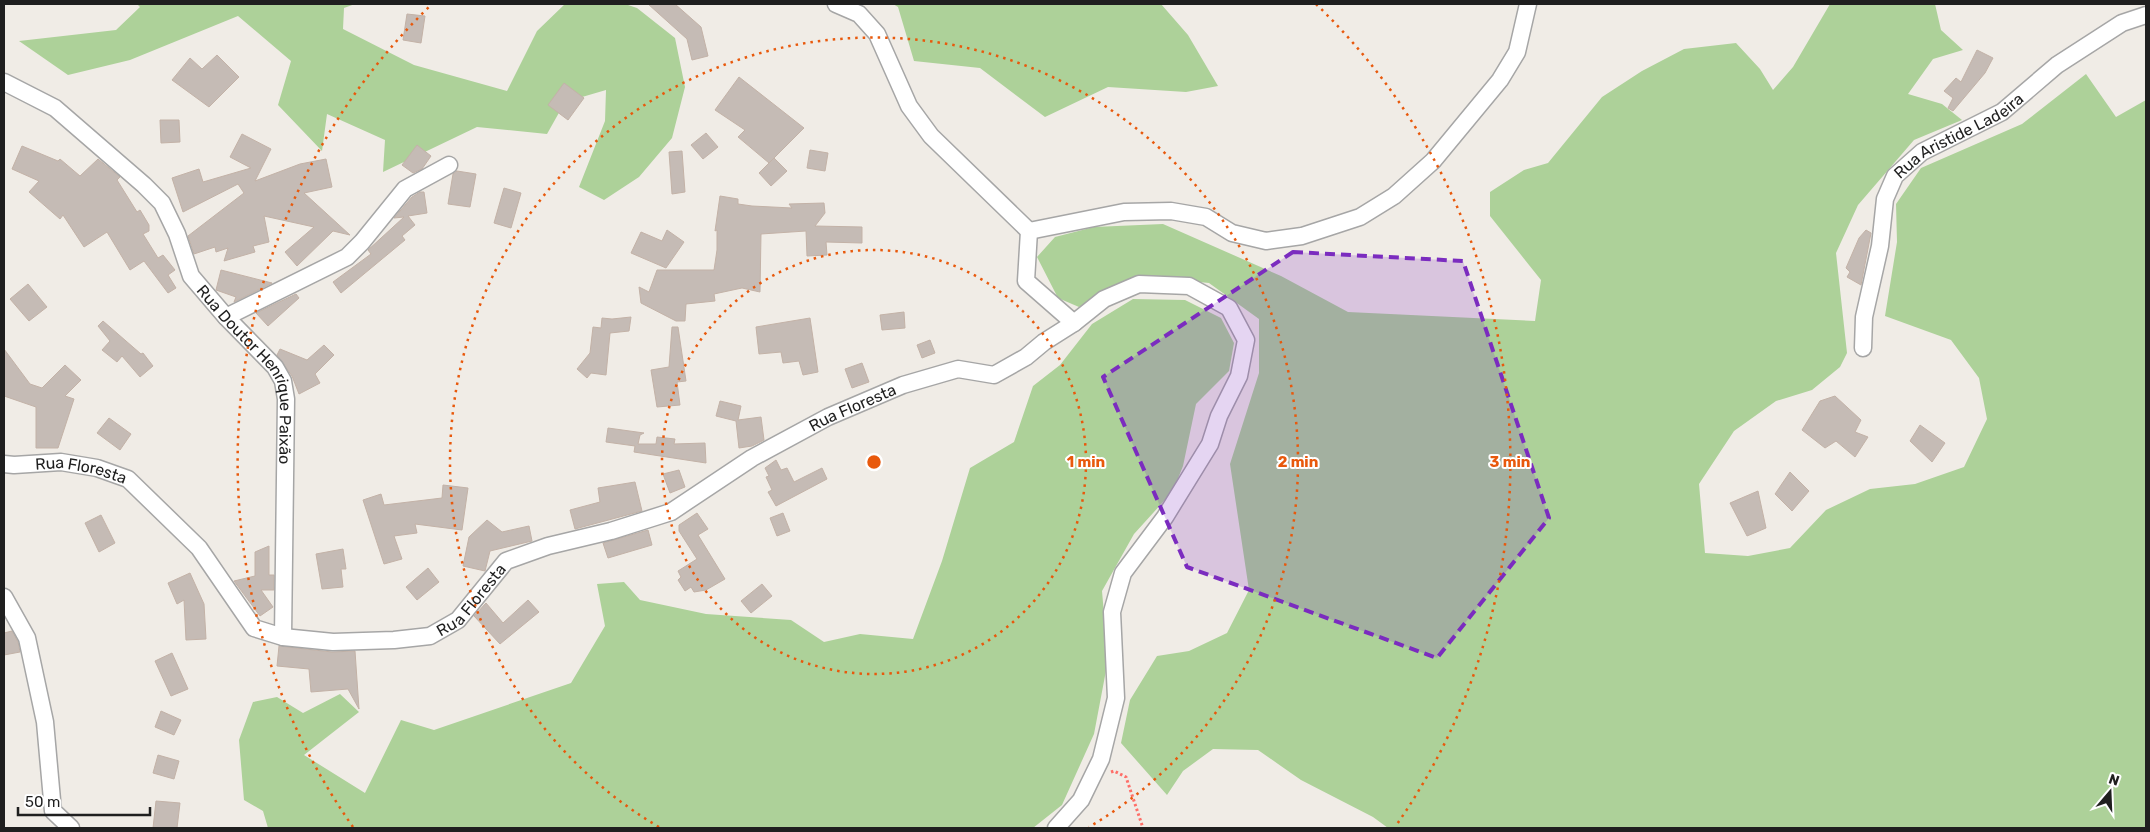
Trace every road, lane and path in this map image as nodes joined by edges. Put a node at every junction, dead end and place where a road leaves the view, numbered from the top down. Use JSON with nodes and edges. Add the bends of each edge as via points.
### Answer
{"nodes":[{"id":1,"x":836,"y":4,"type":"edge"},
{"id":2,"x":1528,"y":4,"type":"edge"},
{"id":3,"x":2146,"y":15,"type":"edge"},
{"id":4,"x":4,"y":82,"type":"edge"},
{"id":5,"x":449,"y":165,"type":"dead end"},
{"id":6,"x":1029,"y":231,"type":"junction"},
{"id":7,"x":226,"y":317,"type":"junction"},
{"id":8,"x":1074,"y":323,"type":"junction"},
{"id":9,"x":1863,"y":348,"type":"dead end"},
{"id":10,"x":4,"y":464,"type":"edge"},
{"id":11,"x":4,"y":597,"type":"edge"},
{"id":12,"x":283,"y":637,"type":"junction"},
{"id":13,"x":1094,"y":775,"type":"junction"},
{"id":14,"x":72,"y":828,"type":"edge"},
{"id":15,"x":1056,"y":828,"type":"edge"},
{"id":16,"x":1143,"y":828,"type":"edge"}],
"edges":[{"from":1,"to":6,"type":"street","via":[[859,14],[877,34],[909,106],[931,136]]},
{"from":2,"to":6,"type":"street","via":[[1517,52],[1500,80],[1433,160],[1394,196],[1360,217],[1302,236],[1266,241],[1232,233],[1206,217],[1171,211],[1124,212]]},
{"from":3,"to":9,"type":"street","name":"Rua Aristide Ladeira","via":[[2122,23],[2057,66],[2002,112],[1922,152],[1894,176],[1884,199],[1880,246],[1864,317]]},
{"from":4,"to":7,"type":"street","name":"Rua Doutor Henrique Paixão","via":[[55,108],[162,203],[191,276]]},
{"from":5,"to":7,"type":"street","via":[[405,189],[347,256]]},
{"from":6,"to":8,"type":"street","via":[[1026,281]]},
{"from":7,"to":12,"type":"street","name":"Rua Doutor Henrique Paixão","via":[[276,367],[283,381],[286,399]]},
{"from":8,"to":12,"type":"street","name":"Rua Floresta","via":[[994,375],[958,370],[903,385],[828,417],[752,458],[671,512],[506,561],[458,620],[430,636],[333,642]]},
{"from":8,"to":13,"type":"street","name":"Rua Floresta","via":[[1104,298],[1138,284],[1189,286],[1229,308],[1246,340],[1238,376],[1210,444],[1165,517],[1123,573],[1112,612],[1116,698]]},
{"from":10,"to":12,"type":"street","name":"Rua Floresta","via":[[61,462],[98,468],[128,479],[199,548],[254,628]]},
{"from":11,"to":14,"type":"street","via":[[27,638],[45,722],[53,811]]},
{"from":13,"to":15,"type":"street","name":"Rua Floresta","via":[[1081,800]]},
{"from":13,"to":16,"type":"path","via":[[1114,771],[1126,777]]}]}
